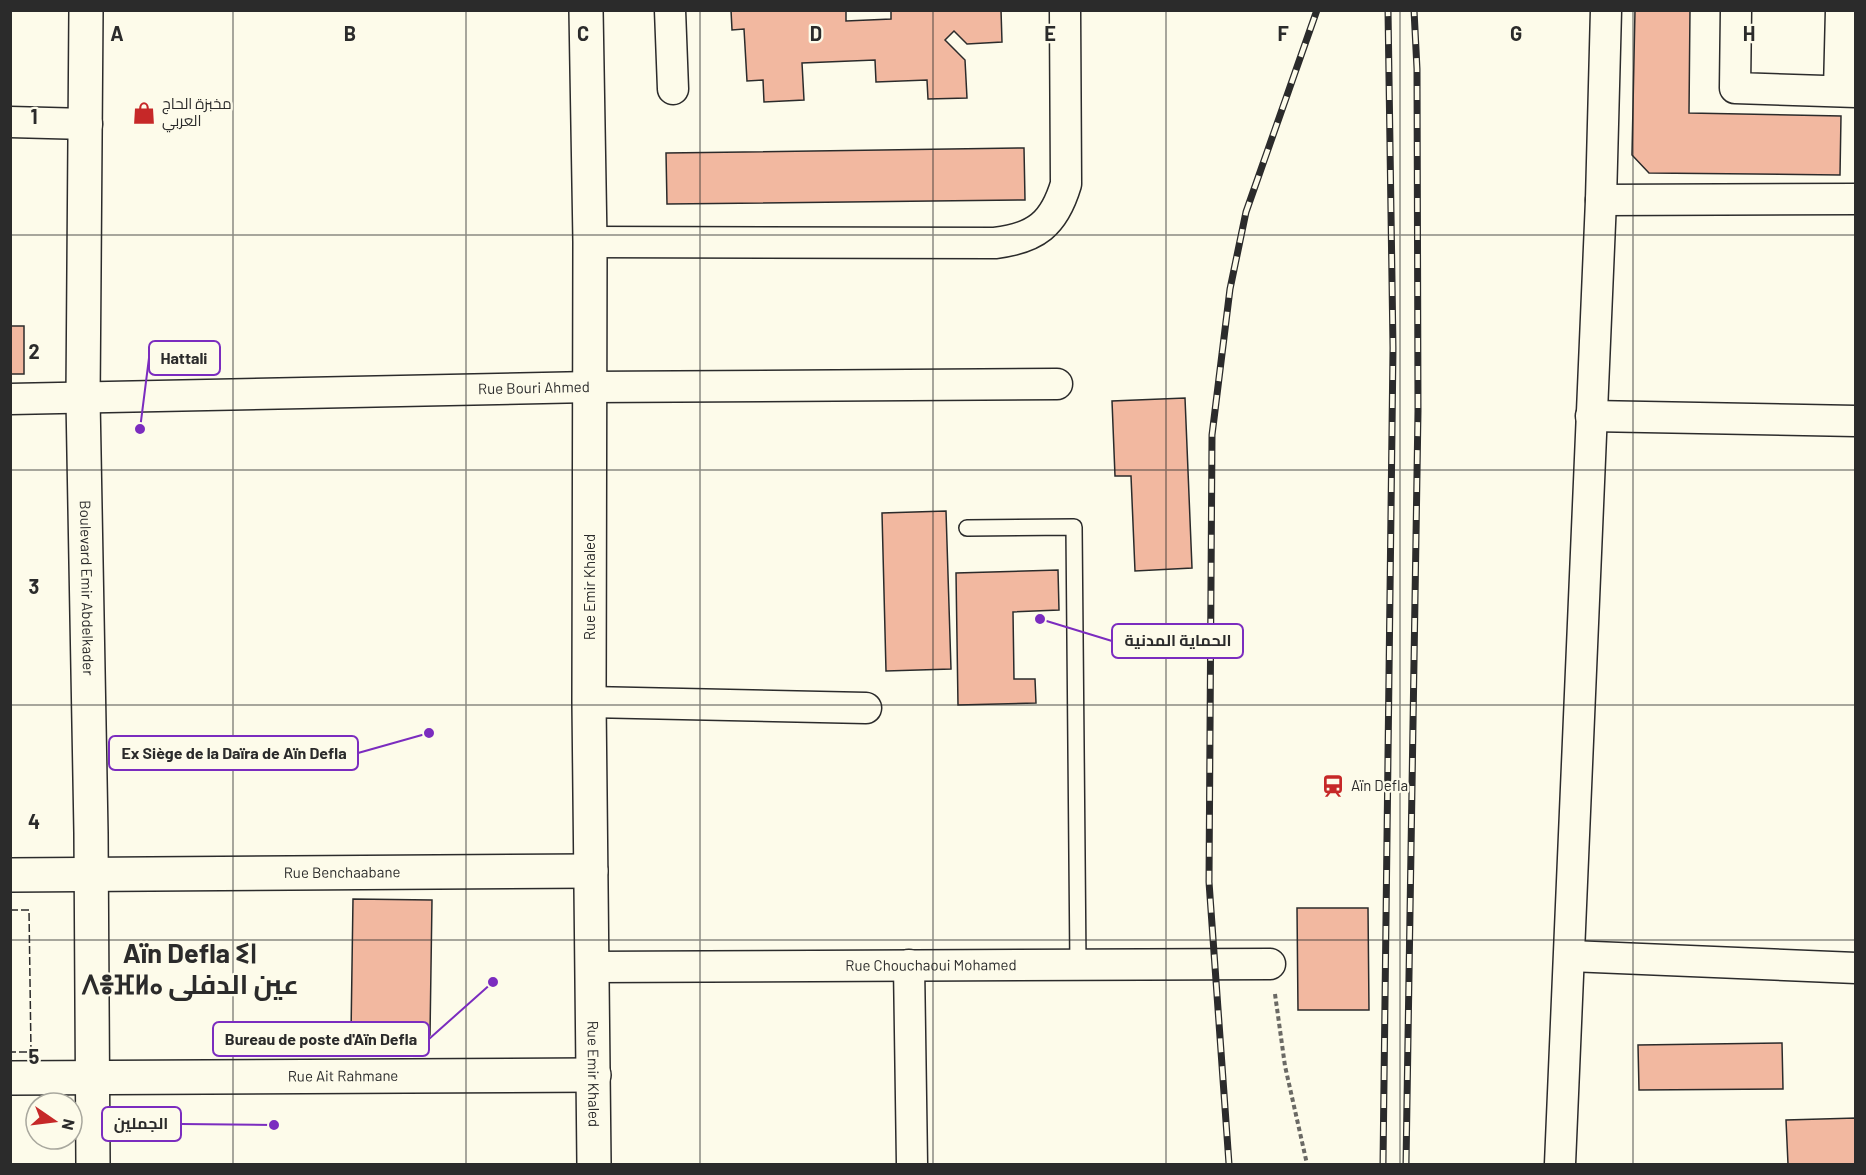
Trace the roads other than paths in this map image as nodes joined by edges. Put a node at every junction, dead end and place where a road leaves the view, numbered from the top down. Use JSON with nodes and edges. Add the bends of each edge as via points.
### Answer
{"nodes":[{"id":1,"x":86,"y":10,"type":"edge"},
{"id":2,"x":586,"y":10,"type":"edge"},
{"id":3,"x":670,"y":10,"type":"edge"},
{"id":4,"x":1065,"y":10,"type":"edge"},
{"id":5,"x":1606,"y":10,"type":"edge"},
{"id":6,"x":1736,"y":10,"type":"edge"},
{"id":7,"x":1841,"y":10,"type":"edge"},
{"id":8,"x":673,"y":89,"type":"dead end"},
{"id":9,"x":1847,"y":91,"type":"edge"},
{"id":10,"x":10,"y":122,"type":"edge"},
{"id":11,"x":87,"y":124,"type":"junction"},
{"id":12,"x":1856,"y":199,"type":"edge"},
{"id":13,"x":1601,"y":200,"type":"junction"},
{"id":14,"x":590,"y":242,"type":"junction"},
{"id":15,"x":1057,"y":384,"type":"dead end"},
{"id":16,"x":590,"y":387,"type":"junction"},
{"id":17,"x":10,"y":399,"type":"edge"},
{"id":18,"x":83,"y":399,"type":"junction"},
{"id":19,"x":1591,"y":416,"type":"junction"},
{"id":20,"x":1856,"y":421,"type":"edge"},
{"id":21,"x":968,"y":528,"type":"dead end"},
{"id":22,"x":589,"y":702,"type":"junction"},
{"id":23,"x":866,"y":708,"type":"dead end"},
{"id":24,"x":591,"y":871,"type":"junction"},
{"id":25,"x":91,"y":874,"type":"junction"},
{"id":26,"x":10,"y":875,"type":"edge"},
{"id":27,"x":1570,"y":956,"type":"junction"},
{"id":28,"x":1270,"y":964,"type":"road end"},
{"id":29,"x":909,"y":965,"type":"junction"},
{"id":30,"x":1078,"y":965,"type":"junction"},
{"id":31,"x":592,"y":967,"type":"junction"},
{"id":32,"x":1856,"y":968,"type":"edge"},
{"id":33,"x":594,"y":1075,"type":"junction"},
{"id":34,"x":92,"y":1077,"type":"junction"},
{"id":35,"x":10,"y":1078,"type":"edge"},
{"id":36,"x":93,"y":1164,"type":"edge"},
{"id":37,"x":594,"y":1164,"type":"edge"},
{"id":38,"x":912,"y":1164,"type":"edge"},
{"id":39,"x":1560,"y":1164,"type":"edge"}],
"edges":[{"from":1,"to":11,"type":"street","name":"Boulevard Emir Abdelkader"},
{"from":2,"to":14,"type":"street","name":"Rue Emir Khaled"},
{"from":3,"to":8,"type":"street"},
{"from":4,"to":14,"type":"street","via":[[1066,184],[1060,204],[1034,233],[1015,241],[995,243]]},
{"from":5,"to":13,"type":"street"},
{"from":6,"to":9,"type":"street","via":[[1735,88]]},
{"from":7,"to":9,"type":"street"},
{"from":10,"to":11,"type":"street"},
{"from":11,"to":18,"type":"street","name":"Boulevard Emir Abdelkader"},
{"from":12,"to":13,"type":"street"},
{"from":13,"to":19,"type":"street"},
{"from":14,"to":16,"type":"street","name":"Rue Emir Khaled"},
{"from":15,"to":16,"type":"street","name":"Rue Bouri Ahmed"},
{"from":16,"to":18,"type":"street","name":"Rue Bouri Ahmed"},
{"from":16,"to":22,"type":"street","name":"Rue Emir Khaled"},
{"from":17,"to":18,"type":"street","name":"Rue Bouri Ahmed"},
{"from":18,"to":25,"type":"street","name":"Boulevard Emir Abdelkader"},
{"from":19,"to":20,"type":"street"},
{"from":19,"to":27,"type":"street"},
{"from":21,"to":30,"type":"lane","via":[[1074,527]]},
{"from":22,"to":23,"type":"street"},
{"from":22,"to":24,"type":"street","name":"Rue Emir Khaled"},
{"from":24,"to":25,"type":"street","name":"Rue Benchaabane"},
{"from":24,"to":31,"type":"street","name":"Rue Emir Khaled"},
{"from":25,"to":26,"type":"street","name":"Rue Benchaabane"},
{"from":25,"to":34,"type":"street","name":"Boulevard Emir Abdelkader"},
{"from":27,"to":32,"type":"street"},
{"from":27,"to":39,"type":"street"},
{"from":28,"to":30,"type":"street","name":"Rue Chouchaoui Mohamed"},
{"from":29,"to":30,"type":"street","name":"Rue Chouchaoui Mohamed"},
{"from":29,"to":31,"type":"street","name":"Rue Chouchaoui Mohamed"},
{"from":29,"to":38,"type":"street"},
{"from":31,"to":33,"type":"street","name":"Rue Emir Khaled"},
{"from":33,"to":34,"type":"street","name":"Rue Ait Rahmane"},
{"from":33,"to":37,"type":"street","name":"Rue Emir Khaled"},
{"from":34,"to":35,"type":"street","name":"Rue Ait Rahmane"},
{"from":34,"to":36,"type":"street","name":"Boulevard Emir Abdelkader"}]}
